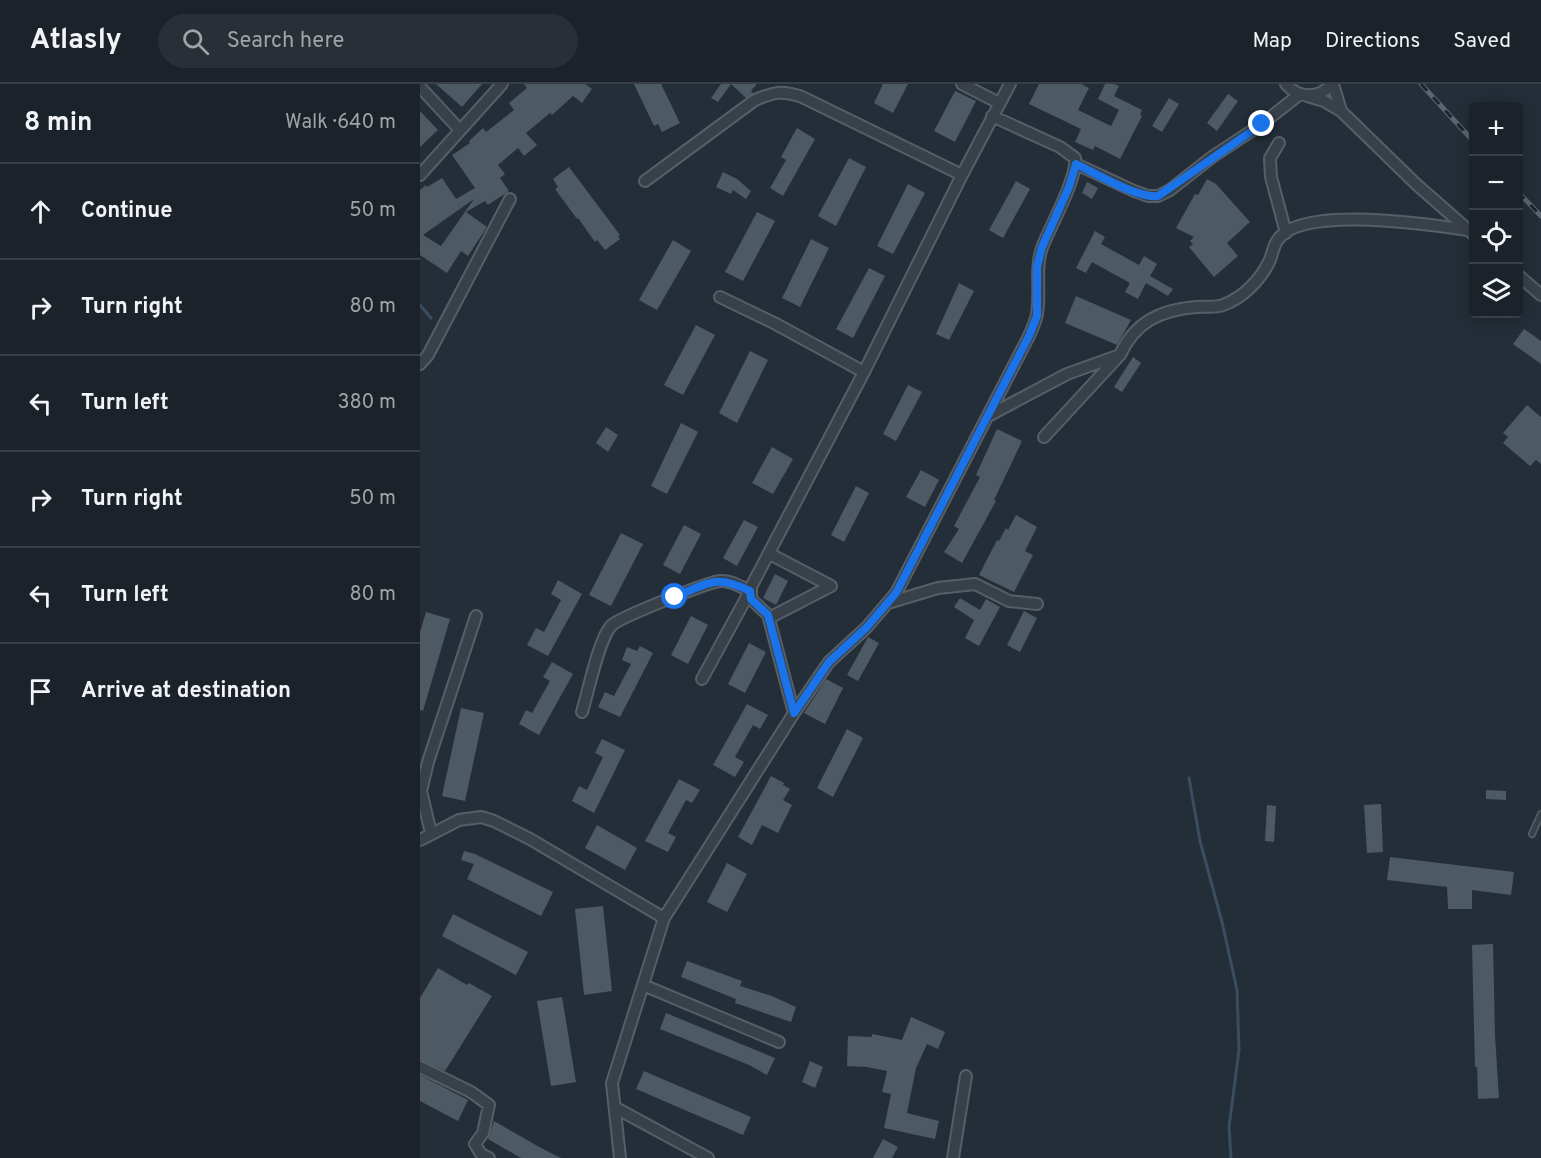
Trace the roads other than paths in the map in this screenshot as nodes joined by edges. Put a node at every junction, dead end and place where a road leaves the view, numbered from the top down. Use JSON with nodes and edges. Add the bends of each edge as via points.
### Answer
{"nodes":[{"id":1,"x":502,"y":84,"type":"edge"},
{"id":2,"x":962,"y":84,"type":"edge"},
{"id":3,"x":1010,"y":84,"type":"edge"},
{"id":4,"x":1286,"y":84,"type":"edge"},
{"id":5,"x":1332,"y":84,"type":"edge"},
{"id":6,"x":420,"y":87,"type":"edge"},
{"id":7,"x":1304,"y":95,"type":"junction"},
{"id":8,"x":999,"y":104,"type":"junction"},
{"id":9,"x":1341,"y":111,"type":"junction"},
{"id":10,"x":992,"y":116,"type":"junction"},
{"id":11,"x":459,"y":129,"type":"junction"},
{"id":12,"x":1279,"y":143,"type":"dead end"},
{"id":13,"x":1076,"y":164,"type":"junction"},
{"id":14,"x":420,"y":175,"type":"edge"},
{"id":15,"x":962,"y":175,"type":"junction"},
{"id":16,"x":645,"y":182,"type":"dead end"},
{"id":17,"x":510,"y":199,"type":"dead end"},
{"id":18,"x":1469,"y":230,"type":"edge"},
{"id":19,"x":1469,"y":232,"type":"edge"},
{"id":20,"x":1286,"y":233,"type":"junction"},
{"id":21,"x":1523,"y":279,"type":"edge"},
{"id":22,"x":1541,"y":295,"type":"edge"},
{"id":23,"x":720,"y":297,"type":"dead end"},
{"id":24,"x":1120,"y":355,"type":"junction"},
{"id":25,"x":420,"y":364,"type":"edge"},
{"id":26,"x":864,"y":372,"type":"junction"},
{"id":27,"x":988,"y":416,"type":"junction"},
{"id":28,"x":1044,"y":437,"type":"dead end"},
{"id":29,"x":770,"y":554,"type":"junction"},
{"id":30,"x":750,"y":591,"type":"junction"},
{"id":31,"x":888,"y":603,"type":"junction"},
{"id":32,"x":1037,"y":604,"type":"dead end"},
{"id":33,"x":476,"y":616,"type":"dead end"},
{"id":34,"x":769,"y":618,"type":"junction"},
{"id":35,"x":702,"y":679,"type":"dead end"},
{"id":36,"x":582,"y":712,"type":"dead end"},
{"id":37,"x":794,"y":713,"type":"junction"},
{"id":38,"x":421,"y":790,"type":"edge"},
{"id":39,"x":1541,"y":814,"type":"edge"},
{"id":40,"x":431,"y":833,"type":"junction"},
{"id":41,"x":1532,"y":834,"type":"dead end"},
{"id":42,"x":420,"y":840,"type":"edge"},
{"id":43,"x":664,"y":918,"type":"junction"},
{"id":44,"x":643,"y":985,"type":"junction"},
{"id":45,"x":779,"y":1042,"type":"dead end"},
{"id":46,"x":420,"y":1067,"type":"edge"},
{"id":47,"x":966,"y":1076,"type":"dead end"},
{"id":48,"x":616,"y":1108,"type":"junction"},
{"id":49,"x":489,"y":1158,"type":"edge"},
{"id":50,"x":620,"y":1158,"type":"edge"},
{"id":51,"x":708,"y":1158,"type":"edge"},
{"id":52,"x":953,"y":1158,"type":"edge"}],
"edges":[{"from":1,"to":11,"type":"street"},
{"from":2,"to":8,"type":"street"},
{"from":3,"to":8,"type":"street"},
{"from":4,"to":7,"type":"street"},
{"from":5,"to":7,"type":"street","via":[[1322,93]]},
{"from":5,"to":9,"type":"street"},
{"from":6,"to":11,"type":"street"},
{"from":7,"to":9,"type":"street"},
{"from":7,"to":13,"type":"street","via":[[1158,196],[1134,191]]},
{"from":8,"to":10,"type":"street"},
{"from":9,"to":18,"type":"street"},
{"from":10,"to":13,"type":"street","via":[[1060,147],[1075,158]]},
{"from":10,"to":15,"type":"street"},
{"from":11,"to":14,"type":"street"},
{"from":12,"to":20,"type":"street","via":[[1270,158],[1271,177]]},
{"from":13,"to":27,"type":"street","via":[[1042,247],[1037,267],[1037,316]]},
{"from":15,"to":16,"type":"street","via":[[785,92],[755,100]]},
{"from":15,"to":26,"type":"street"},
{"from":17,"to":25,"type":"street"},
{"from":19,"to":20,"type":"street","via":[[1382,220],[1331,220],[1295,226]]},
{"from":20,"to":24,"type":"street","via":[[1277,239],[1259,279],[1238,297],[1222,306],[1170,311],[1138,326]]},
{"from":21,"to":22,"type":"street"},
{"from":23,"to":26,"type":"street"},
{"from":24,"to":27,"type":"street","via":[[1066,374]]},
{"from":24,"to":28,"type":"street"},
{"from":26,"to":29,"type":"street"},
{"from":27,"to":31,"type":"street"},
{"from":29,"to":30,"type":"street"},
{"from":29,"to":34,"type":"street","via":[[831,586]]},
{"from":30,"to":34,"type":"street","via":[[751,599]]},
{"from":30,"to":35,"type":"street"},
{"from":30,"to":36,"type":"street","via":[[731,582],[710,583],[612,625],[603,641]]},
{"from":31,"to":32,"type":"street","via":[[938,588],[975,584],[1009,601]]},
{"from":31,"to":37,"type":"street","via":[[829,662]]},
{"from":33,"to":38,"type":"street"},
{"from":34,"to":37,"type":"street"},
{"from":37,"to":43,"type":"street"},
{"from":38,"to":40,"type":"street"},
{"from":39,"to":41,"type":"lane"},
{"from":40,"to":42,"type":"street"},
{"from":40,"to":43,"type":"street","via":[[459,820],[481,817],[494,821]]},
{"from":43,"to":44,"type":"street"},
{"from":44,"to":45,"type":"street"},
{"from":44,"to":48,"type":"street","via":[[612,1083]]},
{"from":46,"to":49,"type":"street","via":[[489,1105],[483,1133],[475,1144]]},
{"from":47,"to":52,"type":"street"},
{"from":48,"to":50,"type":"street"},
{"from":48,"to":51,"type":"street"}]}
